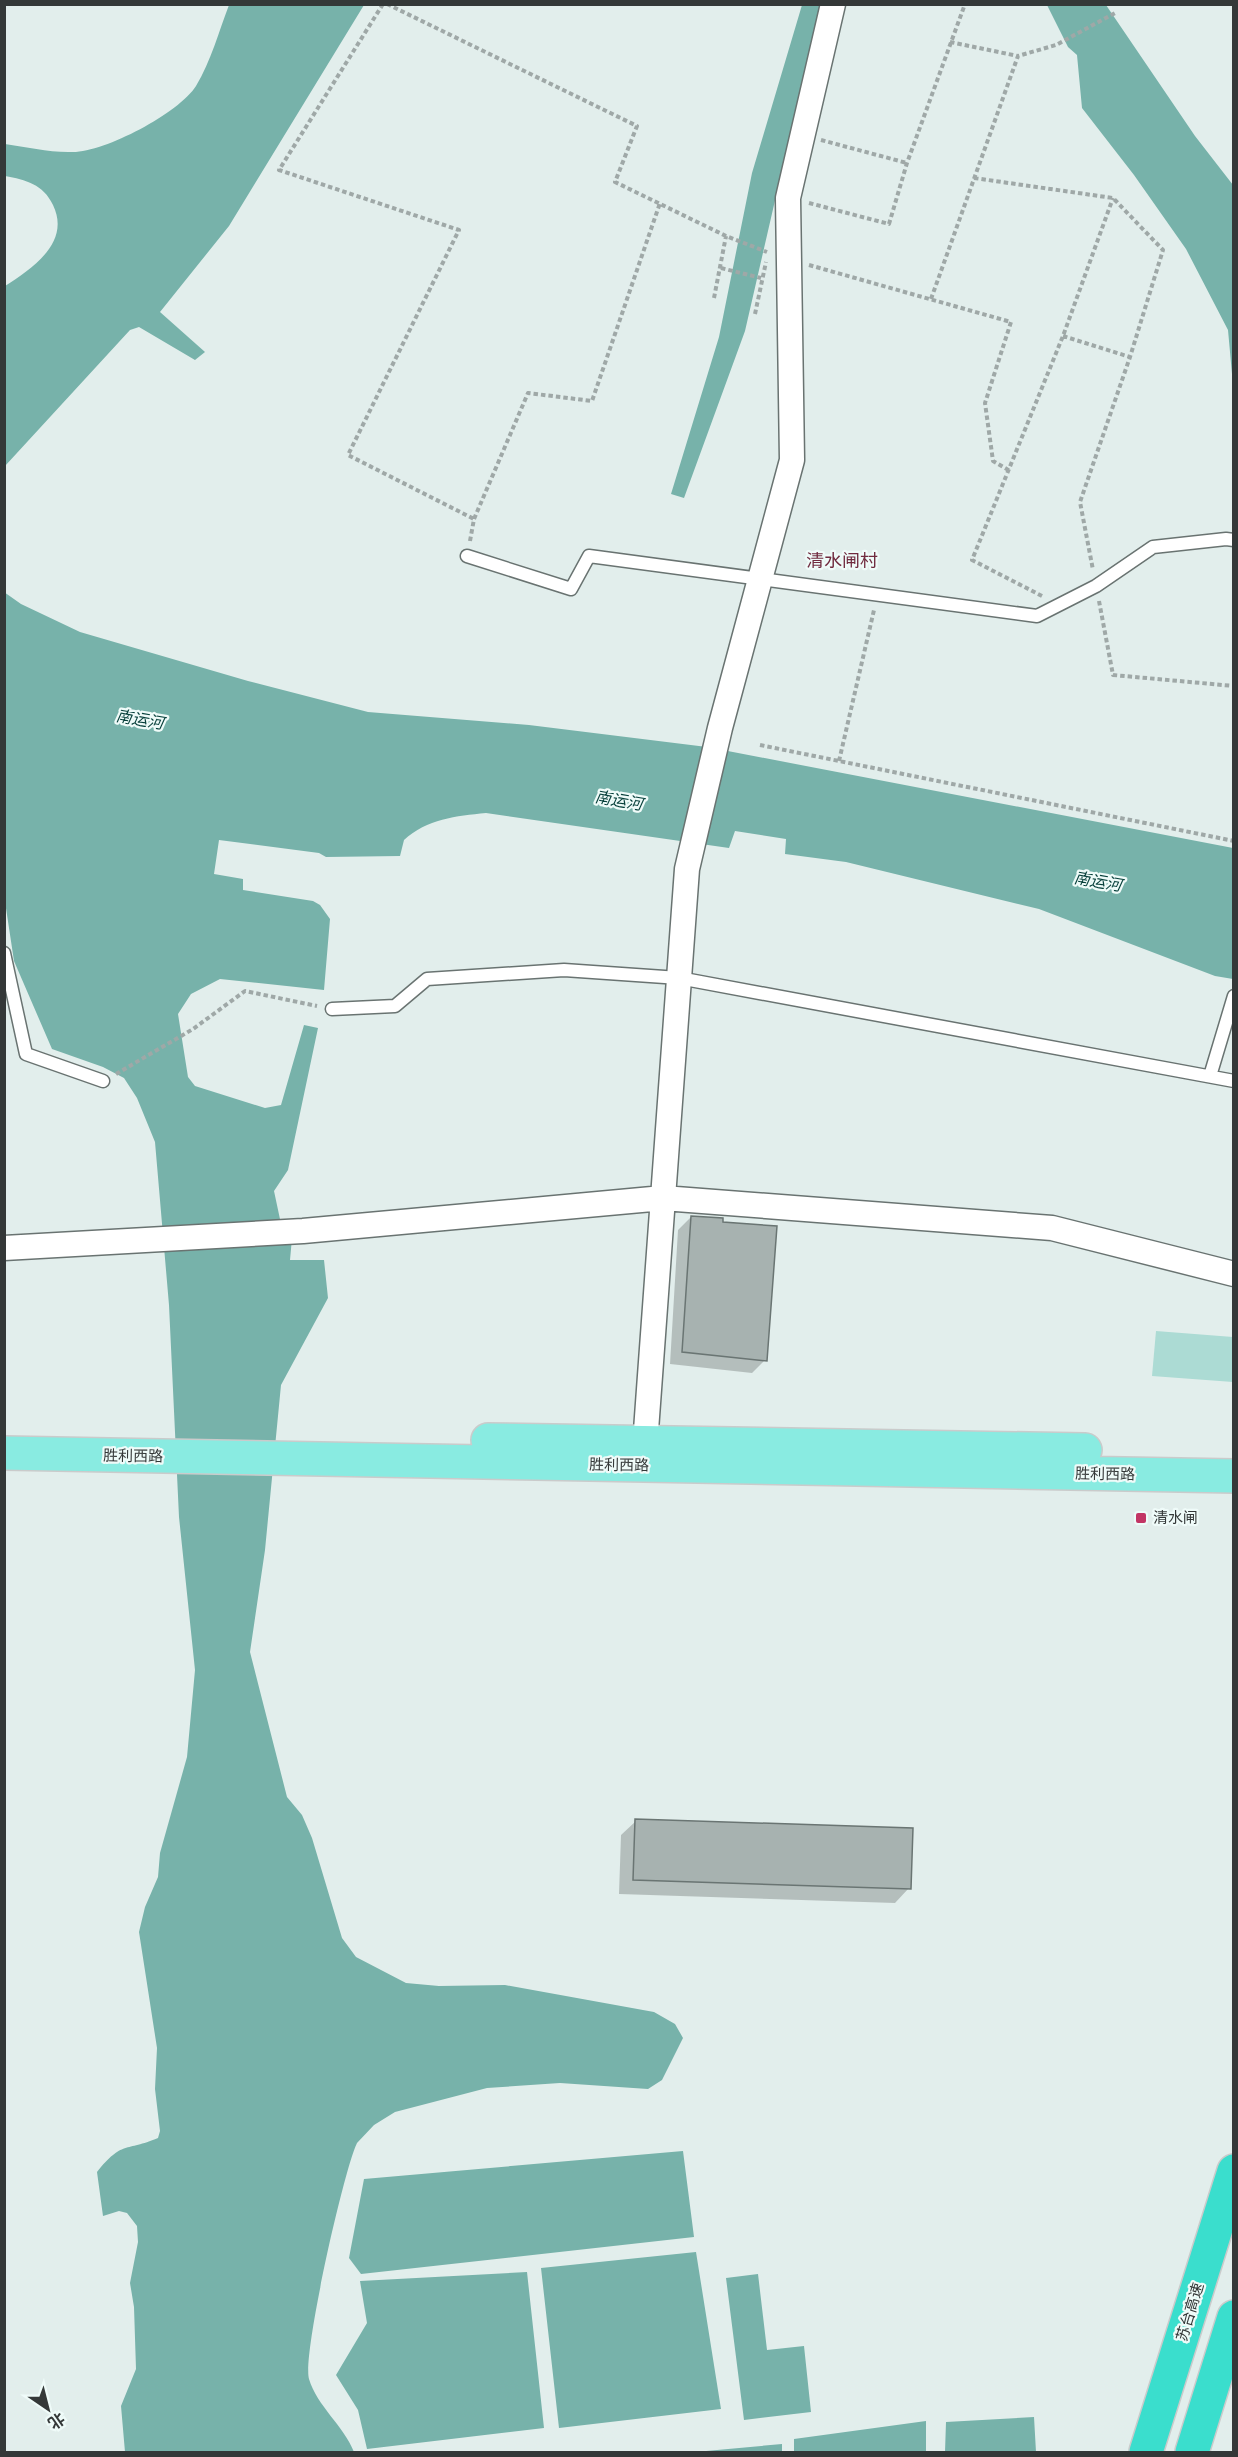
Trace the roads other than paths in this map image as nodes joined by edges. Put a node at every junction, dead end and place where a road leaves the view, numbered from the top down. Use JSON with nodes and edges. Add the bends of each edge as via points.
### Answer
{"nodes":[{"id":1,"x":833,"y":4,"type":"edge"},
{"id":2,"x":1233,"y":540,"type":"edge"},
{"id":3,"x":467,"y":556,"type":"road end"},
{"id":4,"x":761,"y":577,"type":"junction"},
{"id":5,"x":4,"y":953,"type":"edge"},
{"id":6,"x":679,"y":978,"type":"junction"},
{"id":7,"x":1233,"y":996,"type":"edge"},
{"id":8,"x":332,"y":1009,"type":"road end"},
{"id":9,"x":1210,"y":1076,"type":"junction"},
{"id":10,"x":1233,"y":1081,"type":"edge"},
{"id":11,"x":103,"y":1082,"type":"road end"},
{"id":12,"x":663,"y":1198,"type":"junction"},
{"id":13,"x":4,"y":1248,"type":"edge"},
{"id":14,"x":1233,"y":1274,"type":"edge"},
{"id":15,"x":4,"y":1431,"type":"edge"},
{"id":16,"x":165,"y":1446,"type":"junction"},
{"id":17,"x":1233,"y":1453,"type":"edge"},
{"id":18,"x":4,"y":1454,"type":"edge"},
{"id":19,"x":644,"y":1454,"type":"junction"},
{"id":20,"x":1233,"y":1476,"type":"edge"},
{"id":21,"x":1233,"y":2171,"type":"edge"},
{"id":22,"x":1233,"y":2317,"type":"edge"},
{"id":23,"x":1146,"y":2452,"type":"edge"},
{"id":24,"x":1192,"y":2452,"type":"edge"}],
"edges":[{"from":1,"to":4,"type":"street","via":[[788,198],[792,460]]},
{"from":2,"to":4,"type":"lane","via":[[1153,547],[1096,586],[1037,616]]},
{"from":3,"to":4,"type":"lane","via":[[571,589],[589,556]]},
{"from":4,"to":6,"type":"street","via":[[687,869]]},
{"from":5,"to":11,"type":"lane","via":[[26,1054]]},
{"from":6,"to":8,"type":"lane","via":[[564,970],[427,979],[395,1006]]},
{"from":6,"to":9,"type":"lane"},
{"from":6,"to":12,"type":"street"},
{"from":7,"to":9,"type":"lane"},
{"from":9,"to":10,"type":"lane"},
{"from":12,"to":13,"type":"street","via":[[303,1231]]},
{"from":12,"to":14,"type":"street","via":[[1053,1228]]},
{"from":12,"to":19,"type":"street"},
{"from":15,"to":16,"type":"main road","name":"胜利西路"},
{"from":16,"to":18,"type":"main road","name":"胜利西路"},
{"from":16,"to":19,"type":"main road","name":"胜利西路"},
{"from":17,"to":19,"type":"main road","name":"胜利西路"},
{"from":19,"to":20,"type":"main road","name":"胜利西路"},
{"from":21,"to":23,"type":"highway","name":"苏台高速"},
{"from":22,"to":24,"type":"highway"}]}
